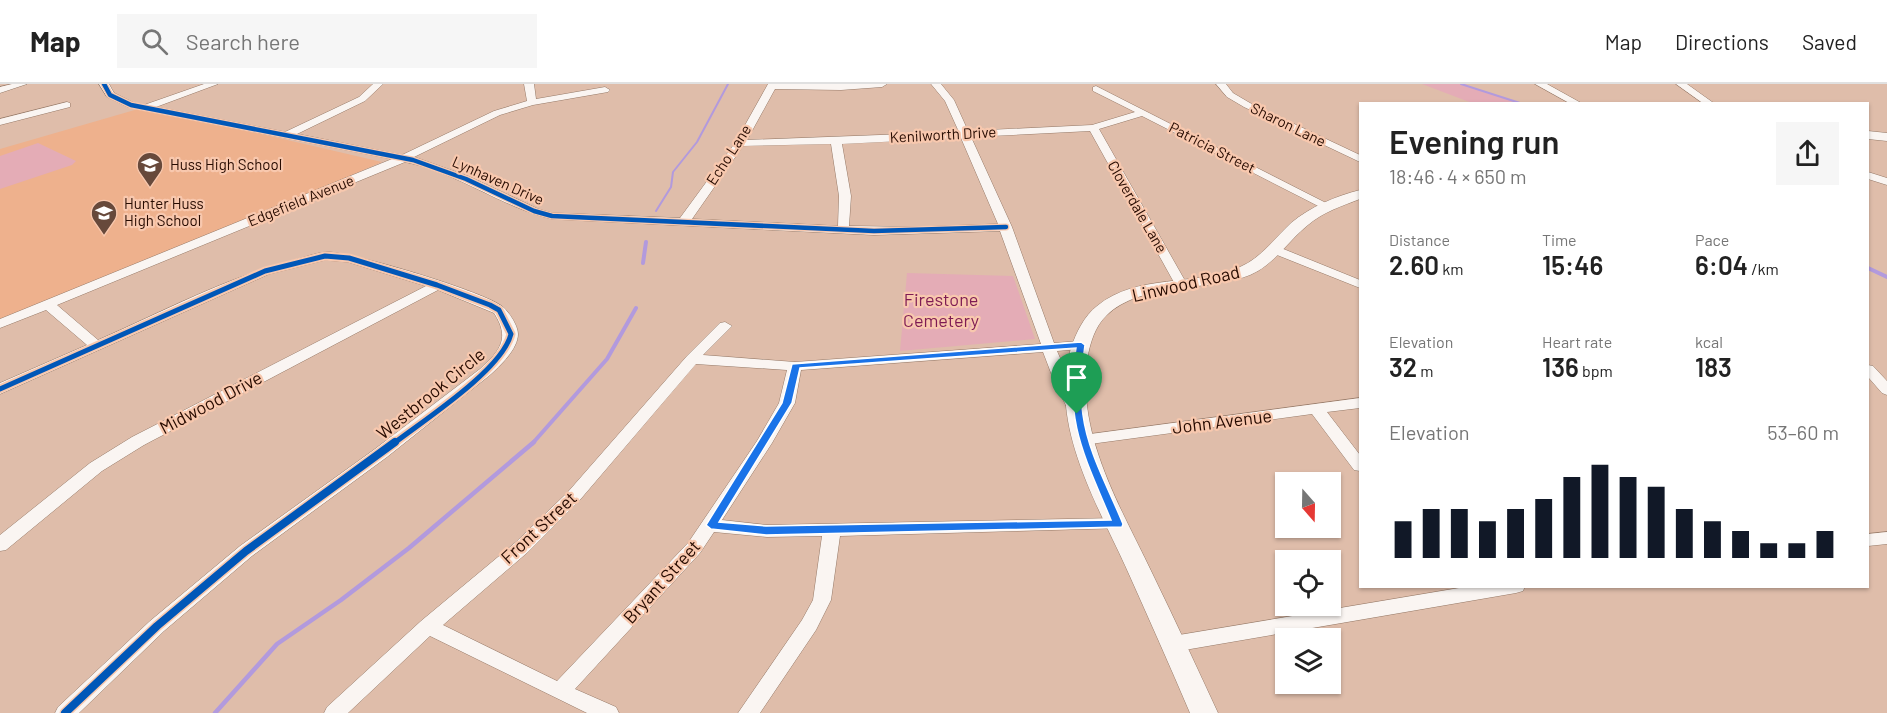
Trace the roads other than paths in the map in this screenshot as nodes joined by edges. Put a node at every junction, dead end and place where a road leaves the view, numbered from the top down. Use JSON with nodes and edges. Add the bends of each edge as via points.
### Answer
{"nodes":[{"id":1,"x":22,"y":84,"type":"edge"},
{"id":2,"x":104,"y":84,"type":"edge"},
{"id":3,"x":213,"y":84,"type":"edge"},
{"id":4,"x":378,"y":84,"type":"edge"},
{"id":5,"x":529,"y":84,"type":"edge"},
{"id":6,"x":882,"y":84,"type":"edge"},
{"id":7,"x":936,"y":84,"type":"edge"},
{"id":8,"x":1221,"y":84,"type":"edge"},
{"id":9,"x":1540,"y":84,"type":"edge"},
{"id":10,"x":1681,"y":84,"type":"edge"},
{"id":11,"x":772,"y":85,"type":"edge"},
{"id":12,"x":1096,"y":89,"type":"dead end"},
{"id":13,"x":0,"y":90,"type":"edge"},
{"id":14,"x":605,"y":90,"type":"dead end"},
{"id":15,"x":532,"y":102,"type":"junction"},
{"id":16,"x":1575,"y":102,"type":"edge"},
{"id":17,"x":1708,"y":102,"type":"edge"},
{"id":18,"x":67,"y":105,"type":"dead end"},
{"id":19,"x":144,"y":108,"type":"junction"},
{"id":20,"x":1143,"y":113,"type":"junction"},
{"id":21,"x":0,"y":122,"type":"edge"},
{"id":22,"x":1093,"y":128,"type":"junction"},
{"id":23,"x":963,"y":134,"type":"junction"},
{"id":24,"x":287,"y":135,"type":"junction"},
{"id":25,"x":1869,"y":135,"type":"edge"},
{"id":26,"x":1887,"y":137,"type":"edge"},
{"id":27,"x":836,"y":141,"type":"junction"},
{"id":28,"x":740,"y":143,"type":"junction"},
{"id":29,"x":405,"y":158,"type":"junction"},
{"id":30,"x":1359,"y":159,"type":"edge"},
{"id":31,"x":1869,"y":175,"type":"edge"},
{"id":32,"x":1887,"y":182,"type":"edge"},
{"id":33,"x":1359,"y":194,"type":"edge"},
{"id":34,"x":1328,"y":207,"type":"junction"},
{"id":35,"x":683,"y":223,"type":"junction"},
{"id":36,"x":1006,"y":227,"type":"junction"},
{"id":37,"x":843,"y":230,"type":"junction"},
{"id":38,"x":1276,"y":250,"type":"junction"},
{"id":39,"x":1359,"y":284,"type":"edge"},
{"id":40,"x":437,"y":285,"type":"junction"},
{"id":41,"x":1182,"y":286,"type":"junction"},
{"id":42,"x":48,"y":305,"type":"junction"},
{"id":43,"x":0,"y":324,"type":"edge"},
{"id":44,"x":725,"y":326,"type":"dead end"},
{"id":45,"x":96,"y":345,"type":"junction"},
{"id":46,"x":1081,"y":345,"type":"junction"},
{"id":47,"x":1048,"y":347,"type":"junction"},
{"id":48,"x":692,"y":360,"type":"junction"},
{"id":49,"x":795,"y":366,"type":"junction"},
{"id":50,"x":1869,"y":370,"type":"edge"},
{"id":51,"x":0,"y":389,"type":"edge"},
{"id":52,"x":1887,"y":390,"type":"edge"},
{"id":53,"x":1359,"y":403,"type":"edge"},
{"id":54,"x":1317,"y":410,"type":"junction"},
{"id":55,"x":1077,"y":414,"type":"junction"},
{"id":56,"x":1083,"y":440,"type":"junction"},
{"id":57,"x":1359,"y":465,"type":"edge"},
{"id":58,"x":1118,"y":524,"type":"junction"},
{"id":59,"x":711,"y":525,"type":"junction"},
{"id":60,"x":832,"y":530,"type":"junction"},
{"id":61,"x":1887,"y":538,"type":"edge"},
{"id":62,"x":1869,"y":540,"type":"edge"},
{"id":63,"x":0,"y":545,"type":"edge"},
{"id":64,"x":1493,"y":588,"type":"edge"},
{"id":65,"x":1459,"y":591,"type":"edge"},
{"id":66,"x":428,"y":626,"type":"junction"},
{"id":67,"x":1173,"y":644,"type":"junction"},
{"id":68,"x":560,"y":692,"type":"junction"},
{"id":69,"x":65,"y":713,"type":"edge"},
{"id":70,"x":334,"y":713,"type":"edge"},
{"id":71,"x":609,"y":713,"type":"edge"},
{"id":72,"x":748,"y":713,"type":"edge"},
{"id":73,"x":1204,"y":713,"type":"edge"}],
"edges":[{"from":1,"to":13,"type":"street"},
{"from":2,"to":19,"type":"street","name":"Lynhaven Drive","via":[[116,99]]},
{"from":3,"to":19,"type":"street"},
{"from":4,"to":24,"type":"street","via":[[362,99]]},
{"from":5,"to":15,"type":"street"},
{"from":6,"to":11,"type":"street"},
{"from":7,"to":23,"type":"street","via":[[949,100]]},
{"from":8,"to":30,"type":"street","name":"Sharon Lane","via":[[1247,105]]},
{"from":9,"to":16,"type":"street"},
{"from":10,"to":17,"type":"street"},
{"from":11,"to":28,"type":"street","name":"Echo Lane"},
{"from":12,"to":20,"type":"street","name":"Patricia Street"},
{"from":14,"to":15,"type":"street","name":"Edgefield Avenue"},
{"from":15,"to":29,"type":"street","name":"Edgefield Avenue","via":[[477,120]]},
{"from":18,"to":21,"type":"street"},
{"from":19,"to":24,"type":"street","name":"Lynhaven Drive"},
{"from":20,"to":22,"type":"street","name":"Kenilworth Drive"},
{"from":20,"to":34,"type":"street","name":"Patricia Street"},
{"from":22,"to":23,"type":"street","name":"Kenilworth Drive"},
{"from":22,"to":41,"type":"street","name":"Cloverdale Lane"},
{"from":23,"to":27,"type":"street","name":"Kenilworth Drive"},
{"from":23,"to":36,"type":"street"},
{"from":24,"to":29,"type":"street","name":"Lynhaven Drive"},
{"from":25,"to":26,"type":"main road"},
{"from":27,"to":28,"type":"street","name":"Kenilworth Drive"},
{"from":27,"to":37,"type":"street","via":[[847,196]]},
{"from":28,"to":35,"type":"street","name":"Echo Lane"},
{"from":29,"to":35,"type":"street","name":"Lynhaven Drive","via":[[466,179],[543,214]]},
{"from":29,"to":42,"type":"street","name":"Edgefield Avenue"},
{"from":31,"to":32,"type":"street"},
{"from":33,"to":34,"type":"main road","name":"Linwood Road"},
{"from":34,"to":38,"type":"main road","name":"Linwood Road","via":[[1303,222]]},
{"from":35,"to":37,"type":"street","name":"Lynhaven Drive"},
{"from":36,"to":37,"type":"street","name":"Lynhaven Drive"},
{"from":36,"to":47,"type":"street"},
{"from":38,"to":39,"type":"street"},
{"from":38,"to":41,"type":"main road","name":"Linwood Road","via":[[1244,271]]},
{"from":40,"to":45,"type":"street","name":"Westbrook Circle","via":[[350,258],[312,258],[265,271]]},
{"from":40,"to":63,"type":"street","name":"Midwood Drive","via":[[138,441],[87,474]]},
{"from":40,"to":69,"type":"street","name":"Westbrook Circle","via":[[490,304],[504,316],[511,334],[495,363],[381,453],[246,551]]},
{"from":41,"to":46,"type":"main road","name":"Linwood Road","via":[[1143,292],[1102,310]]},
{"from":42,"to":43,"type":"street","name":"Edgefield Avenue"},
{"from":42,"to":45,"type":"street"},
{"from":44,"to":48,"type":"street","name":"Front Street"},
{"from":45,"to":51,"type":"street","name":"Westbrook Circle"},
{"from":46,"to":47,"type":"street"},
{"from":46,"to":55,"type":"main road","name":"Linwood Road"},
{"from":47,"to":49,"type":"street"},
{"from":47,"to":55,"type":"street"},
{"from":48,"to":49,"type":"street"},
{"from":48,"to":66,"type":"street","name":"Front Street","via":[[573,497],[522,547]]},
{"from":49,"to":59,"type":"street","name":"Bryant Street","via":[[787,403]]},
{"from":50,"to":52,"type":"street"},
{"from":53,"to":54,"type":"street","name":"John Avenue"},
{"from":54,"to":56,"type":"street","name":"John Avenue"},
{"from":54,"to":57,"type":"street"},
{"from":55,"to":56,"type":"main road","name":"Linwood Road"},
{"from":56,"to":58,"type":"main road","name":"Linwood Road"},
{"from":58,"to":60,"type":"street"},
{"from":58,"to":67,"type":"main road","name":"Linwood Road"},
{"from":59,"to":60,"type":"street","via":[[766,531]]},
{"from":59,"to":68,"type":"street","name":"Bryant Street"},
{"from":60,"to":72,"type":"street","via":[[822,600]]},
{"from":61,"to":62,"type":"street"},
{"from":64,"to":65,"type":"street"},
{"from":65,"to":67,"type":"street"},
{"from":66,"to":68,"type":"street"},
{"from":66,"to":70,"type":"street","name":"Front Street"},
{"from":67,"to":73,"type":"main road","name":"Linwood Road"},
{"from":68,"to":71,"type":"street"}]}
